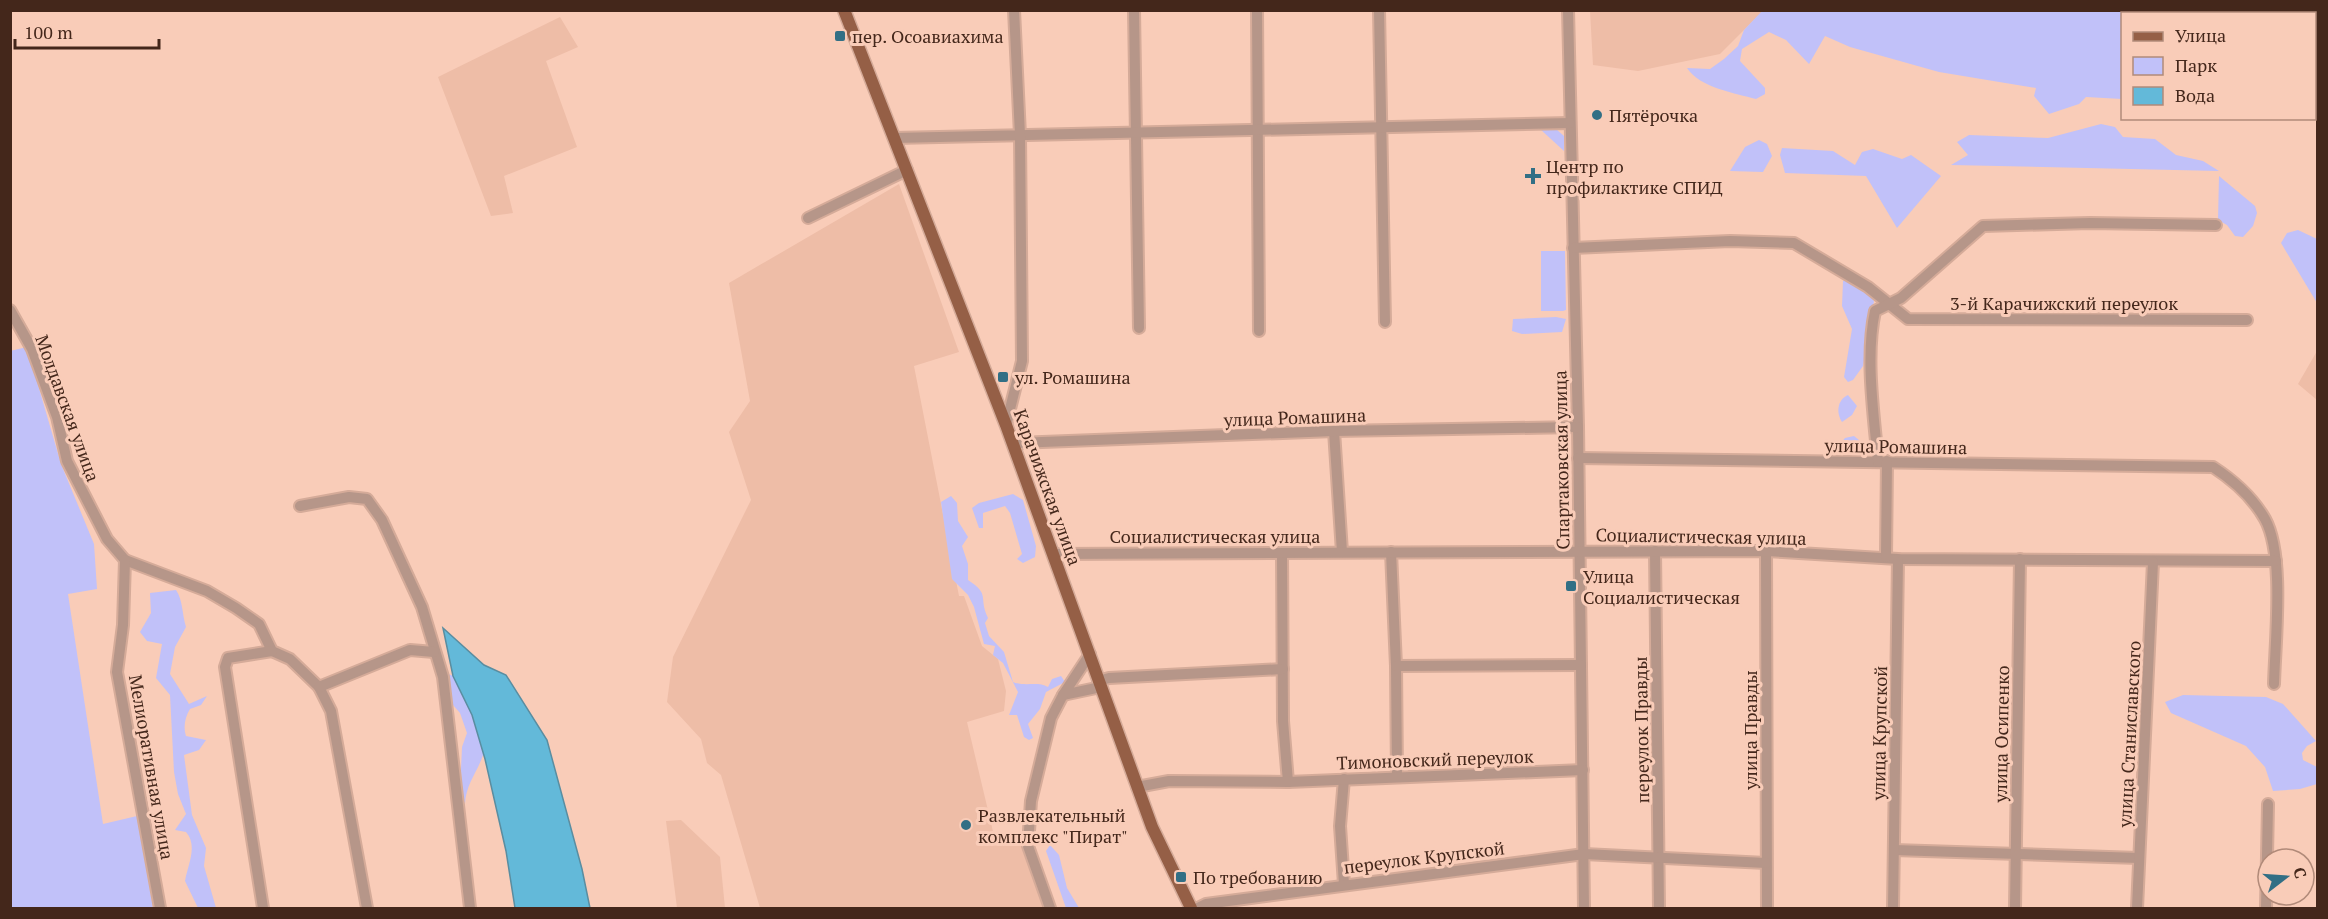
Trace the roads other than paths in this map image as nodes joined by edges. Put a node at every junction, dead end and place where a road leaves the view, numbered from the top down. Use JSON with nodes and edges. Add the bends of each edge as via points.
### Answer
{"nodes":[{"id":1,"x":844,"y":10,"type":"edge"},
{"id":2,"x":1014,"y":10,"type":"edge"},
{"id":3,"x":1134,"y":10,"type":"edge"},
{"id":4,"x":1257,"y":10,"type":"edge"},
{"id":5,"x":1379,"y":10,"type":"edge"},
{"id":6,"x":1568,"y":10,"type":"edge"},
{"id":7,"x":1570,"y":123,"type":"junction"},
{"id":8,"x":1382,"y":129,"type":"junction"},
{"id":9,"x":1257,"y":131,"type":"junction"},
{"id":10,"x":1137,"y":133,"type":"junction"},
{"id":11,"x":1020,"y":135,"type":"junction"},
{"id":12,"x":894,"y":138,"type":"junction"},
{"id":13,"x":907,"y":170,"type":"junction"},
{"id":14,"x":808,"y":218,"type":"dead end"},
{"id":15,"x":2216,"y":225,"type":"dead end"},
{"id":16,"x":1573,"y":248,"type":"junction"},
{"id":17,"x":1887,"y":303,"type":"junction"},
{"id":18,"x":10,"y":310,"type":"edge"},
{"id":19,"x":2247,"y":320,"type":"dead end"},
{"id":20,"x":1385,"y":322,"type":"dead end"},
{"id":21,"x":1138,"y":328,"type":"dead end"},
{"id":22,"x":1259,"y":331,"type":"dead end"},
{"id":23,"x":1006,"y":425,"type":"junction"},
{"id":24,"x":1578,"y":427,"type":"junction"},
{"id":25,"x":1334,"y":431,"type":"junction"},
{"id":26,"x":1013,"y":443,"type":"junction"},
{"id":27,"x":1578,"y":458,"type":"junction"},
{"id":28,"x":1882,"y":462,"type":"junction"},
{"id":29,"x":300,"y":506,"type":"dead end"},
{"id":30,"x":1655,"y":551,"type":"junction"},
{"id":31,"x":1766,"y":551,"type":"junction"},
{"id":32,"x":1341,"y":552,"type":"junction"},
{"id":33,"x":1391,"y":552,"type":"junction"},
{"id":34,"x":1579,"y":552,"type":"junction"},
{"id":35,"x":1282,"y":553,"type":"junction"},
{"id":36,"x":1054,"y":554,"type":"junction"},
{"id":37,"x":1892,"y":558,"type":"junction"},
{"id":38,"x":2020,"y":559,"type":"junction"},
{"id":39,"x":125,"y":560,"type":"junction"},
{"id":40,"x":2276,"y":561,"type":"junction"},
{"id":41,"x":2153,"y":562,"type":"junction"},
{"id":42,"x":272,"y":651,"type":"junction"},
{"id":43,"x":434,"y":652,"type":"junction"},
{"id":44,"x":1090,"y":654,"type":"junction"},
{"id":45,"x":1581,"y":665,"type":"junction"},
{"id":46,"x":1396,"y":666,"type":"junction"},
{"id":47,"x":1283,"y":669,"type":"junction"},
{"id":48,"x":1100,"y":684,"type":"junction"},
{"id":49,"x":2274,"y":684,"type":"dead end"},
{"id":50,"x":320,"y":687,"type":"junction"},
{"id":51,"x":1063,"y":695,"type":"junction"},
{"id":52,"x":1583,"y":770,"type":"junction"},
{"id":53,"x":1397,"y":776,"type":"junction"},
{"id":54,"x":1344,"y":779,"type":"junction"},
{"id":55,"x":1288,"y":782,"type":"junction"},
{"id":56,"x":1137,"y":787,"type":"junction"},
{"id":57,"x":2268,"y":804,"type":"dead end"},
{"id":58,"x":1894,"y":850,"type":"junction"},
{"id":59,"x":1584,"y":854,"type":"junction"},
{"id":60,"x":2015,"y":854,"type":"junction"},
{"id":61,"x":1660,"y":858,"type":"junction"},
{"id":62,"x":2139,"y":858,"type":"junction"},
{"id":63,"x":1767,"y":863,"type":"junction"},
{"id":64,"x":1344,"y":884,"type":"junction"},
{"id":65,"x":160,"y":909,"type":"edge"},
{"id":66,"x":263,"y":909,"type":"edge"},
{"id":67,"x":367,"y":909,"type":"edge"},
{"id":68,"x":470,"y":909,"type":"edge"},
{"id":69,"x":1050,"y":909,"type":"edge"},
{"id":70,"x":1191,"y":909,"type":"edge"},
{"id":71,"x":1198,"y":909,"type":"edge"},
{"id":72,"x":1584,"y":909,"type":"edge"},
{"id":73,"x":1659,"y":909,"type":"edge"},
{"id":74,"x":1767,"y":909,"type":"edge"},
{"id":75,"x":1893,"y":909,"type":"edge"},
{"id":76,"x":2015,"y":909,"type":"edge"},
{"id":77,"x":2137,"y":909,"type":"edge"},
{"id":78,"x":2266,"y":909,"type":"edge"}],
"edges":[{"from":1,"to":12,"type":"main road","name":"Карачижская улица"},
{"from":2,"to":11,"type":"street"},
{"from":3,"to":10,"type":"street"},
{"from":4,"to":9,"type":"street"},
{"from":5,"to":8,"type":"street"},
{"from":6,"to":7,"type":"street","name":"Спартаковская улица"},
{"from":7,"to":8,"type":"street"},
{"from":7,"to":16,"type":"street","name":"Спартаковская улица"},
{"from":8,"to":9,"type":"street"},
{"from":8,"to":20,"type":"street"},
{"from":9,"to":10,"type":"street"},
{"from":9,"to":22,"type":"street"},
{"from":10,"to":11,"type":"street"},
{"from":10,"to":21,"type":"street"},
{"from":11,"to":12,"type":"street"},
{"from":11,"to":23,"type":"street","via":[[1022,360]]},
{"from":12,"to":13,"type":"main road","name":"Карачижская улица"},
{"from":13,"to":14,"type":"street"},
{"from":13,"to":23,"type":"main road","name":"Карачижская улица"},
{"from":15,"to":17,"type":"street","via":[[1983,226],[1901,298]]},
{"from":16,"to":17,"type":"street","name":"3-й Карачижский переулок","via":[[1794,243],[1868,287]]},
{"from":16,"to":24,"type":"street","name":"Спартаковская улица"},
{"from":17,"to":19,"type":"street","name":"3-й Карачижский переулок","via":[[1908,319]]},
{"from":17,"to":28,"type":"street","name":"улица Крупской","via":[[1875,311],[1872,325],[1872,390]]},
{"from":18,"to":39,"type":"street","name":"Молдавская улица","via":[[32,349],[71,470],[107,539]]},
{"from":23,"to":26,"type":"main road","name":"Карачижская улица"},
{"from":24,"to":25,"type":"street","name":"улица Ромашина"},
{"from":24,"to":27,"type":"street","name":"Спартаковская улица"},
{"from":25,"to":26,"type":"street","name":"улица Ромашина"},
{"from":25,"to":32,"type":"street"},
{"from":26,"to":36,"type":"main road","name":"Карачижская улица"},
{"from":27,"to":28,"type":"street","name":"улица Ромашина"},
{"from":27,"to":34,"type":"street","name":"Спартаковская улица"},
{"from":28,"to":37,"type":"street","name":"улица Крупской"},
{"from":28,"to":40,"type":"street","name":"улица Ромашина","via":[[2213,467],[2228,477],[2260,512]]},
{"from":29,"to":43,"type":"street","via":[[349,497],[367,499],[382,520],[417,597]]},
{"from":30,"to":31,"type":"street","name":"Социалистическая улица"},
{"from":30,"to":34,"type":"street","name":"Социалистическая улица"},
{"from":30,"to":61,"type":"street","name":"переулок Правды"},
{"from":31,"to":37,"type":"street","name":"Социалистическая улица"},
{"from":31,"to":63,"type":"street","name":"улица Правды"},
{"from":32,"to":33,"type":"street","name":"Социалистическая улица"},
{"from":32,"to":35,"type":"street","name":"Социалистическая улица"},
{"from":33,"to":34,"type":"street","name":"Социалистическая улица"},
{"from":33,"to":46,"type":"street"},
{"from":34,"to":45,"type":"street","name":"Спартаковская улица"},
{"from":35,"to":36,"type":"street","name":"Социалистическая улица"},
{"from":35,"to":47,"type":"street"},
{"from":36,"to":44,"type":"main road","name":"Карачижская улица"},
{"from":37,"to":38,"type":"street","name":"Социалистическая улица"},
{"from":37,"to":58,"type":"street","name":"улица Крупской"},
{"from":38,"to":41,"type":"street","name":"Социалистическая улица"},
{"from":38,"to":60,"type":"street","name":"улица Осипенко"},
{"from":39,"to":42,"type":"street","name":"Молдавская улица","via":[[207,591],[236,608],[259,624]]},
{"from":39,"to":65,"type":"street","name":"Мелиоративная улица","via":[[117,672]]},
{"from":40,"to":41,"type":"street","name":"Социалистическая улица"},
{"from":40,"to":49,"type":"street"},
{"from":41,"to":62,"type":"street","name":"улица Станиславского"},
{"from":42,"to":50,"type":"street","via":[[290,659]]},
{"from":42,"to":66,"type":"street","via":[[228,658],[225,668]]},
{"from":43,"to":50,"type":"street","via":[[410,650]]},
{"from":43,"to":68,"type":"street","via":[[444,677]]},
{"from":44,"to":48,"type":"main road","name":"Карачижская улица"},
{"from":44,"to":51,"type":"street"},
{"from":45,"to":46,"type":"street"},
{"from":45,"to":52,"type":"street","name":"Спартаковская улица"},
{"from":46,"to":53,"type":"street"},
{"from":47,"to":48,"type":"street","via":[[1109,678]]},
{"from":47,"to":55,"type":"street"},
{"from":48,"to":51,"type":"street"},
{"from":48,"to":56,"type":"main road","name":"Карачижская улица"},
{"from":50,"to":67,"type":"street","via":[[331,711]]},
{"from":51,"to":69,"type":"street","via":[[1051,718],[1031,801],[1028,846]]},
{"from":52,"to":53,"type":"street","name":"Тимоновский переулок"},
{"from":52,"to":59,"type":"street","name":"Спартаковская улица"},
{"from":53,"to":54,"type":"street","name":"Тимоновский переулок"},
{"from":54,"to":55,"type":"street","name":"Тимоновский переулок"},
{"from":54,"to":64,"type":"street","via":[[1340,826]]},
{"from":55,"to":56,"type":"street","name":"Тимоновский переулок","via":[[1169,781]]},
{"from":56,"to":70,"type":"main road","name":"Карачижская улица"},
{"from":57,"to":78,"type":"street"},
{"from":58,"to":60,"type":"street"},
{"from":58,"to":75,"type":"street","name":"улица Крупской"},
{"from":59,"to":61,"type":"street","name":"переулок Крупской"},
{"from":59,"to":64,"type":"street","name":"переулок Крупской"},
{"from":59,"to":72,"type":"street","name":"Спартаковская улица"},
{"from":60,"to":62,"type":"street"},
{"from":60,"to":76,"type":"street","name":"улица Осипенко"},
{"from":61,"to":63,"type":"street","name":"переулок Крупской"},
{"from":61,"to":73,"type":"street","name":"переулок Правды"},
{"from":62,"to":77,"type":"street","name":"улица Станиславского"},
{"from":63,"to":74,"type":"street","name":"улица Правды"},
{"from":64,"to":71,"type":"street","name":"переулок Крупской","via":[[1206,904]]}]}
